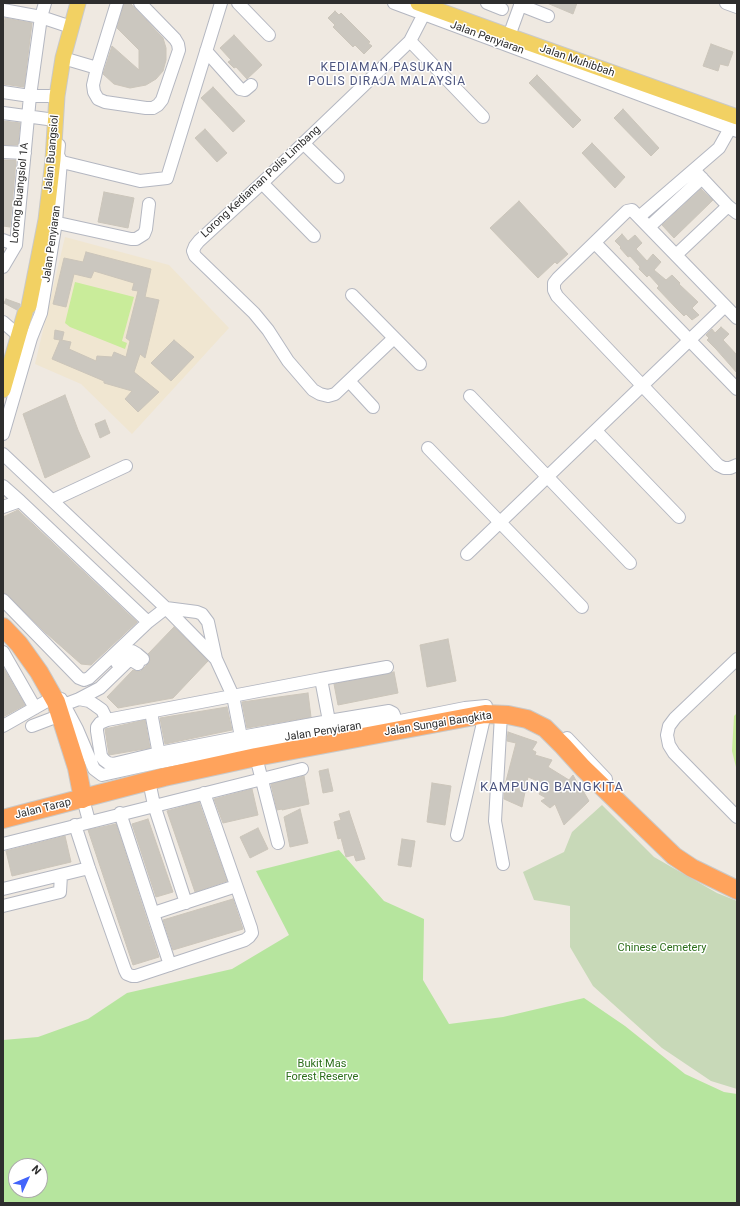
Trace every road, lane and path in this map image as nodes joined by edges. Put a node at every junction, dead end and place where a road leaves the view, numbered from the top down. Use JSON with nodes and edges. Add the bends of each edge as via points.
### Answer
{"nodes":[{"id":1,"x":45,"y":3,"type":"edge"},
{"id":2,"x":78,"y":3,"type":"edge"},
{"id":3,"x":86,"y":3,"type":"edge"},
{"id":4,"x":117,"y":3,"type":"edge"},
{"id":5,"x":140,"y":3,"type":"edge"},
{"id":6,"x":221,"y":3,"type":"edge"},
{"id":7,"x":238,"y":3,"type":"edge"},
{"id":8,"x":394,"y":3,"type":"edge"},
{"id":9,"x":487,"y":3,"type":"edge"},
{"id":10,"x":726,"y":3,"type":"edge"},
{"id":11,"x":521,"y":4,"type":"edge"},
{"id":12,"x":501,"y":6,"type":"edge"},
{"id":13,"x":737,"y":7,"type":"edge"},
{"id":14,"x":423,"y":8,"type":"edge"},
{"id":15,"x":3,"y":10,"type":"edge"},
{"id":16,"x":548,"y":16,"type":"dead end"},
{"id":17,"x":41,"y":17,"type":"junction"},
{"id":18,"x":71,"y":27,"type":"junction"},
{"id":19,"x":269,"y":35,"type":"dead end"},
{"id":20,"x":509,"y":36,"type":"junction"},
{"id":21,"x":410,"y":41,"type":"junction"},
{"id":22,"x":206,"y":51,"type":"junction"},
{"id":23,"x":66,"y":59,"type":"junction"},
{"id":24,"x":97,"y":68,"type":"junction"},
{"id":25,"x":251,"y":85,"type":"dead end"},
{"id":26,"x":3,"y":92,"type":"edge"},
{"id":27,"x":30,"y":96,"type":"junction"},
{"id":28,"x":57,"y":96,"type":"junction"},
{"id":29,"x":3,"y":113,"type":"edge"},
{"id":30,"x":28,"y":116,"type":"junction"},
{"id":31,"x":483,"y":117,"type":"dead end"},
{"id":32,"x":55,"y":120,"type":"junction"},
{"id":33,"x":734,"y":123,"type":"edge"},
{"id":34,"x":303,"y":143,"type":"junction"},
{"id":35,"x":3,"y":152,"type":"edge"},
{"id":36,"x":25,"y":153,"type":"junction"},
{"id":37,"x":57,"y":161,"type":"junction"},
{"id":38,"x":698,"y":174,"type":"junction"},
{"id":39,"x":338,"y":177,"type":"dead end"},
{"id":40,"x":262,"y":183,"type":"junction"},
{"id":41,"x":149,"y":204,"type":"dead end"},
{"id":42,"x":732,"y":210,"type":"edge"},
{"id":43,"x":640,"y":217,"type":"junction"},
{"id":44,"x":51,"y":221,"type":"junction"},
{"id":45,"x":649,"y":227,"type":"junction"},
{"id":46,"x":314,"y":236,"type":"dead end"},
{"id":47,"x":3,"y":240,"type":"edge"},
{"id":48,"x":595,"y":243,"type":"junction"},
{"id":49,"x":16,"y":245,"type":"junction"},
{"id":50,"x":676,"y":255,"type":"junction"},
{"id":51,"x":3,"y":268,"type":"edge"},
{"id":52,"x":352,"y":295,"type":"dead end"},
{"id":53,"x":725,"y":306,"type":"junction"},
{"id":54,"x":737,"y":318,"type":"edge"},
{"id":55,"x":4,"y":326,"type":"edge"},
{"id":56,"x":19,"y":336,"type":"junction"},
{"id":57,"x":394,"y":338,"type":"junction"},
{"id":58,"x":690,"y":340,"type":"junction"},
{"id":59,"x":7,"y":360,"type":"edge"},
{"id":60,"x":420,"y":364,"type":"dead end"},
{"id":61,"x":349,"y":381,"type":"junction"},
{"id":62,"x":643,"y":385,"type":"junction"},
{"id":63,"x":3,"y":390,"type":"edge"},
{"id":64,"x":737,"y":390,"type":"edge"},
{"id":65,"x":470,"y":396,"type":"dead end"},
{"id":66,"x":373,"y":407,"type":"dead end"},
{"id":67,"x":596,"y":431,"type":"junction"},
{"id":68,"x":3,"y":434,"type":"edge"},
{"id":69,"x":428,"y":448,"type":"dead end"},
{"id":70,"x":3,"y":454,"type":"edge"},
{"id":71,"x":737,"y":465,"type":"edge"},
{"id":72,"x":126,"y":466,"type":"dead end"},
{"id":73,"x":548,"y":477,"type":"junction"},
{"id":74,"x":3,"y":486,"type":"edge"},
{"id":75,"x":53,"y":500,"type":"junction"},
{"id":76,"x":20,"y":502,"type":"junction"},
{"id":77,"x":3,"y":507,"type":"edge"},
{"id":78,"x":680,"y":517,"type":"dead end"},
{"id":79,"x":500,"y":523,"type":"junction"},
{"id":80,"x":467,"y":554,"type":"dead end"},
{"id":81,"x":630,"y":563,"type":"dead end"},
{"id":82,"x":3,"y":600,"type":"edge"},
{"id":83,"x":582,"y":607,"type":"dead end"},
{"id":84,"x":166,"y":608,"type":"junction"},
{"id":85,"x":3,"y":622,"type":"edge"},
{"id":86,"x":148,"y":622,"type":"junction"},
{"id":87,"x":3,"y":627,"type":"edge"},
{"id":88,"x":19,"y":644,"type":"junction"},
{"id":89,"x":3,"y":652,"type":"edge"},
{"id":90,"x":216,"y":658,"type":"junction"},
{"id":91,"x":737,"y":659,"type":"edge"},
{"id":92,"x":140,"y":662,"type":"dead end"},
{"id":93,"x":387,"y":667,"type":"dead end"},
{"id":94,"x":90,"y":678,"type":"junction"},
{"id":95,"x":321,"y":680,"type":"junction"},
{"id":96,"x":78,"y":696,"type":"junction"},
{"id":97,"x":233,"y":696,"type":"junction"},
{"id":98,"x":59,"y":704,"type":"junction"},
{"id":99,"x":35,"y":708,"type":"junction"},
{"id":100,"x":151,"y":712,"type":"junction"},
{"id":101,"x":493,"y":714,"type":"junction"},
{"id":102,"x":107,"y":720,"type":"junction"},
{"id":103,"x":3,"y":726,"type":"edge"},
{"id":104,"x":32,"y":726,"type":"dead end"},
{"id":105,"x":396,"y":726,"type":"junction"},
{"id":106,"x":338,"y":730,"type":"junction"},
{"id":107,"x":241,"y":737,"type":"junction"},
{"id":108,"x":256,"y":757,"type":"junction"},
{"id":109,"x":77,"y":768,"type":"junction"},
{"id":110,"x":158,"y":768,"type":"junction"},
{"id":111,"x":302,"y":769,"type":"dead end"},
{"id":112,"x":262,"y":778,"type":"junction"},
{"id":113,"x":127,"y":787,"type":"junction"},
{"id":114,"x":204,"y":792,"type":"junction"},
{"id":115,"x":83,"y":799,"type":"junction"},
{"id":116,"x":60,"y":805,"type":"junction"},
{"id":117,"x":154,"y":805,"type":"junction"},
{"id":118,"x":120,"y":813,"type":"junction"},
{"id":119,"x":737,"y":817,"type":"edge"},
{"id":120,"x":3,"y":819,"type":"edge"},
{"id":121,"x":89,"y":821,"type":"junction"},
{"id":122,"x":75,"y":825,"type":"junction"},
{"id":123,"x":457,"y":835,"type":"dead end"},
{"id":124,"x":278,"y":843,"type":"dead end"},
{"id":125,"x":3,"y":844,"type":"edge"},
{"id":126,"x":503,"y":864,"type":"dead end"},
{"id":127,"x":89,"y":868,"type":"junction"},
{"id":128,"x":61,"y":875,"type":"junction"},
{"id":129,"x":737,"y":885,"type":"edge"},
{"id":130,"x":236,"y":886,"type":"junction"},
{"id":131,"x":3,"y":889,"type":"edge"},
{"id":132,"x":737,"y":890,"type":"edge"},
{"id":133,"x":186,"y":903,"type":"junction"},
{"id":134,"x":3,"y":906,"type":"edge"},
{"id":135,"x":154,"y":914,"type":"junction"},
{"id":136,"x":170,"y":965,"type":"junction"}],
"edges":[{"from":1,"to":17,"type":"street","name":"Lorong Buangsiol 1A"},
{"from":2,"to":18,"type":"main road","name":"Jalan Buangsiol"},
{"from":3,"to":23,"type":"street"},
{"from":4,"to":24,"type":"street"},
{"from":5,"to":24,"type":"street","via":[[178,44],[178,56],[162,100],[153,108],[146,108],[98,99],[93,85]]},
{"from":6,"to":22,"type":"street"},
{"from":7,"to":19,"type":"street"},
{"from":8,"to":14,"type":"street","name":"Jalan Penyiaran"},
{"from":9,"to":12,"type":"street"},
{"from":10,"to":13,"type":"street"},
{"from":11,"to":16,"type":"street"},
{"from":11,"to":20,"type":"street"},
{"from":14,"to":20,"type":"main road","name":"Jalan Muhibbah"},
{"from":14,"to":21,"type":"street","name":"Lorong Kediaman Polis Limbang"},
{"from":14,"to":33,"type":"street","name":"Jalan Penyiaran"},
{"from":15,"to":17,"type":"street"},
{"from":17,"to":18,"type":"street"},
{"from":17,"to":27,"type":"street","name":"Lorong Buangsiol 1A"},
{"from":18,"to":23,"type":"main road","name":"Jalan Buangsiol"},
{"from":20,"to":33,"type":"main road","name":"Jalan Muhibbah"},
{"from":21,"to":31,"type":"street"},
{"from":21,"to":34,"type":"street","name":"Lorong Kediaman Polis Limbang"},
{"from":22,"to":25,"type":"street","via":[[240,89],[245,90]]},
{"from":22,"to":37,"type":"street","via":[[167,178],[140,181]]},
{"from":23,"to":24,"type":"street"},
{"from":23,"to":28,"type":"main road","name":"Jalan Buangsiol"},
{"from":23,"to":37,"type":"street"},
{"from":26,"to":27,"type":"street"},
{"from":27,"to":28,"type":"street"},
{"from":27,"to":30,"type":"street","name":"Lorong Buangsiol 1A"},
{"from":28,"to":32,"type":"main road","name":"Jalan Buangsiol"},
{"from":29,"to":30,"type":"street"},
{"from":30,"to":32,"type":"street"},
{"from":30,"to":36,"type":"street","name":"Lorong Buangsiol 1A"},
{"from":32,"to":37,"type":"main road","name":"Jalan Buangsiol"},
{"from":33,"to":38,"type":"street","via":[[719,148]]},
{"from":34,"to":39,"type":"street"},
{"from":34,"to":40,"type":"street","name":"Lorong Kediaman Polis Limbang"},
{"from":35,"to":36,"type":"street"},
{"from":36,"to":49,"type":"street","name":"Lorong Buangsiol 1A"},
{"from":37,"to":44,"type":"main road","name":"Jalan Buangsiol"},
{"from":38,"to":42,"type":"street"},
{"from":38,"to":43,"type":"street"},
{"from":38,"to":45,"type":"street"},
{"from":40,"to":46,"type":"street"},
{"from":40,"to":61,"type":"street","name":"Lorong Kediaman Polis Limbang","via":[[199,241],[193,251],[195,256],[254,313],[288,361],[313,390],[328,396],[335,394]]},
{"from":41,"to":44,"type":"street","via":[[146,229],[144,234],[136,239]]},
{"from":42,"to":50,"type":"street"},
{"from":43,"to":45,"type":"street"},
{"from":43,"to":48,"type":"street","via":[[632,210],[628,211]]},
{"from":44,"to":56,"type":"main road","name":"Jalan Buangsiol"},
{"from":44,"to":68,"type":"street","name":"Jalan Penyiaran","via":[[40,313]]},
{"from":45,"to":50,"type":"street"},
{"from":47,"to":49,"type":"street"},
{"from":48,"to":58,"type":"street"},
{"from":48,"to":62,"type":"street","via":[[558,278],[554,283],[554,290]]},
{"from":49,"to":51,"type":"street","name":"Lorong Buangsiol 1A"},
{"from":50,"to":53,"type":"street"},
{"from":52,"to":57,"type":"street"},
{"from":53,"to":54,"type":"street"},
{"from":53,"to":58,"type":"street"},
{"from":55,"to":56,"type":"street"},
{"from":56,"to":59,"type":"main road","name":"Jalan Buangsiol"},
{"from":57,"to":60,"type":"street"},
{"from":57,"to":61,"type":"street","name":"Lorong Kediaman Polis Limbang"},
{"from":58,"to":62,"type":"street"},
{"from":58,"to":64,"type":"street"},
{"from":59,"to":63,"type":"main road","name":"Jalan Buangsiol"},
{"from":61,"to":66,"type":"street"},
{"from":62,"to":67,"type":"street"},
{"from":62,"to":71,"type":"street","via":[[718,465],[724,468]]},
{"from":65,"to":73,"type":"street"},
{"from":67,"to":73,"type":"street"},
{"from":67,"to":78,"type":"street"},
{"from":69,"to":79,"type":"street"},
{"from":70,"to":75,"type":"street"},
{"from":72,"to":75,"type":"street"},
{"from":73,"to":79,"type":"street"},
{"from":73,"to":81,"type":"street"},
{"from":74,"to":76,"type":"street"},
{"from":75,"to":84,"type":"street"},
{"from":76,"to":77,"type":"street"},
{"from":76,"to":86,"type":"street"},
{"from":79,"to":80,"type":"street"},
{"from":79,"to":83,"type":"street"},
{"from":82,"to":94,"type":"street","via":[[79,678]]},
{"from":84,"to":86,"type":"street"},
{"from":84,"to":90,"type":"street"},
{"from":84,"to":90,"type":"street","via":[[197,612],[206,617]]},
{"from":85,"to":98,"type":"street","name":"Jalan Penyiaran","via":[[35,656]]},
{"from":86,"to":94,"type":"street"},
{"from":87,"to":88,"type":"highway"},
{"from":88,"to":89,"type":"street"},
{"from":88,"to":98,"type":"highway"},
{"from":89,"to":99,"type":"street"},
{"from":90,"to":97,"type":"street"},
{"from":91,"to":119,"type":"street","via":[[675,718],[669,726],[667,735],[674,753]]},
{"from":92,"to":96,"type":"street","via":[[135,652],[129,652],[95,685]]},
{"from":93,"to":95,"type":"street"},
{"from":94,"to":96,"type":"street"},
{"from":95,"to":97,"type":"street"},
{"from":95,"to":106,"type":"street"},
{"from":96,"to":98,"type":"street"},
{"from":96,"to":102,"type":"street","via":[[102,710]]},
{"from":97,"to":100,"type":"street"},
{"from":97,"to":107,"type":"street"},
{"from":98,"to":99,"type":"street"},
{"from":98,"to":104,"type":"street"},
{"from":98,"to":109,"type":"highway"},
{"from":98,"to":110,"type":"street","name":"Jalan Penyiaran","via":[[77,729],[94,769],[102,775]]},
{"from":99,"to":103,"type":"street"},
{"from":100,"to":102,"type":"street"},
{"from":100,"to":110,"type":"street"},
{"from":101,"to":105,"type":"highway","name":"Jalan Sungai Bangkita"},
{"from":101,"to":123,"type":"street"},
{"from":101,"to":126,"type":"street","via":[[495,821]]},
{"from":101,"to":132,"type":"highway","name":"Jalan Sungai Bangkita","via":[[527,719],[545,728],[674,856],[692,868]]},
{"from":102,"to":110,"type":"street","via":[[97,727],[101,756],[104,760],[113,764]]},
{"from":105,"to":106,"type":"highway","name":"Jalan Sungai Bangkita"},
{"from":105,"to":129,"type":"street","via":[[466,708],[494,706],[516,709],[541,719],[561,732],[672,848],[688,860]]},
{"from":106,"to":107,"type":"street"},
{"from":106,"to":108,"type":"highway","name":"Jalan Sungai Bangkita"},
{"from":106,"to":110,"type":"street","name":"Jalan Penyiaran"},
{"from":107,"to":110,"type":"street"},
{"from":108,"to":110,"type":"highway","name":"Jalan Sungai Bangkita"},
{"from":108,"to":112,"type":"street"},
{"from":109,"to":113,"type":"highway","via":[[96,784]]},
{"from":109,"to":115,"type":"highway"},
{"from":109,"to":116,"type":"highway","via":[[74,786]]},
{"from":110,"to":113,"type":"highway","name":"Jalan Sungai Bangkita"},
{"from":110,"to":117,"type":"street"},
{"from":111,"to":112,"type":"street"},
{"from":112,"to":114,"type":"street"},
{"from":112,"to":124,"type":"street"},
{"from":113,"to":115,"type":"highway","name":"Jalan Sungai Bangkita"},
{"from":114,"to":117,"type":"street"},
{"from":114,"to":130,"type":"street"},
{"from":115,"to":116,"type":"highway","name":"Jalan Tarap"},
{"from":115,"to":121,"type":"street"},
{"from":116,"to":120,"type":"highway","name":"Jalan Tarap"},
{"from":117,"to":118,"type":"street"},
{"from":117,"to":133,"type":"street"},
{"from":118,"to":121,"type":"street"},
{"from":118,"to":135,"type":"street"},
{"from":121,"to":122,"type":"street"},
{"from":122,"to":125,"type":"street"},
{"from":122,"to":127,"type":"street"},
{"from":127,"to":128,"type":"street"},
{"from":127,"to":136,"type":"street","via":[[127,974],[136,976]]},
{"from":128,"to":131,"type":"street"},
{"from":128,"to":134,"type":"street","via":[[60,892]]},
{"from":130,"to":133,"type":"street"},
{"from":130,"to":136,"type":"street","via":[[251,928],[250,937]]},
{"from":133,"to":135,"type":"street"},
{"from":135,"to":136,"type":"street"}]}
